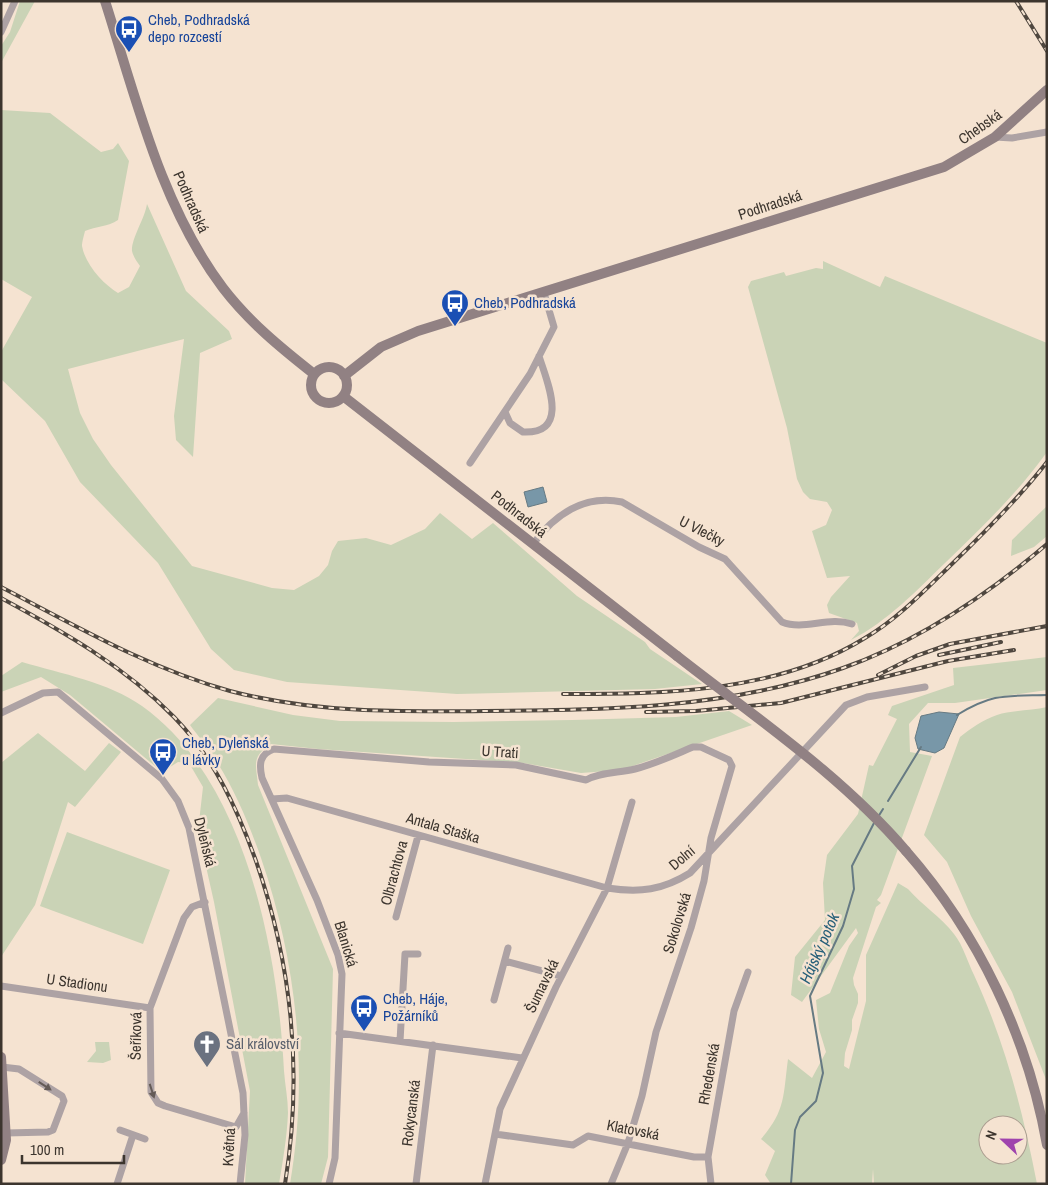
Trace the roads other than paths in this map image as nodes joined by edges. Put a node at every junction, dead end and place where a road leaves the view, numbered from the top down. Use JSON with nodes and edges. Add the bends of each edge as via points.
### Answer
{"nodes":[{"id":1,"x":15,"y":1,"type":"edge"},
{"id":2,"x":105,"y":1,"type":"edge"},
{"id":3,"x":1,"y":32,"type":"edge"},
{"id":4,"x":1047,"y":90,"type":"edge"},
{"id":5,"x":1047,"y":132,"type":"edge"},
{"id":6,"x":995,"y":137,"type":"junction"},
{"id":7,"x":920,"y":175,"type":"joint"},
{"id":8,"x":544,"y":292,"type":"junction"},
{"id":9,"x":540,"y":356,"type":"junction"},
{"id":10,"x":314,"y":374,"type":"junction"},
{"id":11,"x":344,"y":376,"type":"junction"},
{"id":12,"x":343,"y":396,"type":"junction"},
{"id":13,"x":505,"y":412,"type":"junction"},
{"id":14,"x":470,"y":463,"type":"dead end"},
{"id":15,"x":533,"y":544,"type":"junction"},
{"id":16,"x":852,"y":624,"type":"dead end"},
{"id":17,"x":924,"y":687,"type":"dead end"},
{"id":18,"x":2,"y":712,"type":"edge"},
{"id":19,"x":263,"y":756,"type":"joint"},
{"id":20,"x":729,"y":760,"type":"joint"},
{"id":21,"x":272,"y":799,"type":"junction"},
{"id":22,"x":632,"y":802,"type":"dead end"},
{"id":23,"x":418,"y":836,"type":"junction"},
{"id":24,"x":707,"y":857,"type":"junction"},
{"id":25,"x":607,"y":888,"type":"junction"},
{"id":26,"x":204,"y":902,"type":"junction"},
{"id":27,"x":396,"y":917,"type":"dead end"},
{"id":28,"x":508,"y":948,"type":"dead end"},
{"id":29,"x":418,"y":954,"type":"dead end"},
{"id":30,"x":505,"y":961,"type":"junction"},
{"id":31,"x":748,"y":972,"type":"dead end"},
{"id":32,"x":561,"y":976,"type":"junction"},
{"id":33,"x":1,"y":986,"type":"edge"},
{"id":34,"x":494,"y":1000,"type":"dead end"},
{"id":35,"x":150,"y":1008,"type":"junction"},
{"id":36,"x":339,"y":1033,"type":"junction"},
{"id":37,"x":400,"y":1041,"type":"junction"},
{"id":38,"x":433,"y":1046,"type":"junction"},
{"id":39,"x":1,"y":1057,"type":"edge"},
{"id":40,"x":522,"y":1058,"type":"junction"},
{"id":41,"x":2,"y":1067,"type":"edge"},
{"id":42,"x":245,"y":1112,"type":"junction"},
{"id":43,"x":236,"y":1127,"type":"junction"},
{"id":44,"x":120,"y":1130,"type":"dead end"},
{"id":45,"x":6,"y":1133,"type":"junction"},
{"id":46,"x":495,"y":1134,"type":"junction"},
{"id":47,"x":133,"y":1135,"type":"junction"},
{"id":48,"x":245,"y":1135,"type":"junction"},
{"id":49,"x":145,"y":1139,"type":"dead end"},
{"id":50,"x":628,"y":1143,"type":"junction"},
{"id":51,"x":1047,"y":1145,"type":"edge"},
{"id":52,"x":708,"y":1157,"type":"junction"},
{"id":53,"x":1,"y":1160,"type":"edge"},
{"id":54,"x":118,"y":1184,"type":"edge"},
{"id":55,"x":240,"y":1184,"type":"edge"},
{"id":56,"x":329,"y":1184,"type":"edge"},
{"id":57,"x":416,"y":1184,"type":"edge"},
{"id":58,"x":485,"y":1184,"type":"edge"},
{"id":59,"x":611,"y":1184,"type":"edge"},
{"id":60,"x":711,"y":1184,"type":"edge"}],
"edges":[{"from":1,"to":3,"type":"street"},
{"from":2,"to":10,"type":"main road","name":"Podhradská","via":[[167,189],[186,232],[234,302],[268,337]]},
{"from":4,"to":6,"type":"main road","name":"Chebská"},
{"from":5,"to":6,"type":"street","via":[[1012,138]]},
{"from":6,"to":7,"type":"main road","name":"Chebská","via":[[963,158]]},
{"from":7,"to":8,"type":"main road","name":"Podhradská"},
{"from":8,"to":9,"type":"street","via":[[554,327]]},
{"from":8,"to":11,"type":"main road","name":"Podhradská","via":[[406,335],[373,352]]},
{"from":9,"to":13,"type":"street"},
{"from":9,"to":13,"type":"street","via":[[554,406],[548,423],[536,431],[523,432],[510,423]]},
{"from":10,"to":11,"type":"main road","via":[[332,367]]},
{"from":10,"to":12,"type":"main road","via":[[311,385],[317,399],[330,403]]},
{"from":11,"to":12,"type":"main road","via":[[347,386]]},
{"from":12,"to":15,"type":"main road","name":"Podhradská"},
{"from":13,"to":14,"type":"street"},
{"from":15,"to":16,"type":"street","name":"U Vlečky","via":[[552,520],[562,513],[609,499],[622,502],[725,559],[782,622],[790,625],[832,620]]},
{"from":15,"to":51,"type":"main road","name":"Podhradská","bridge":true,"via":[[844,787],[906,851],[954,914],[997,990],[1025,1058]]},
{"from":17,"to":24,"type":"street","via":[[856,700],[840,712]]},
{"from":18,"to":26,"type":"street","name":"Dyleňská","via":[[43,693],[58,692],[162,778],[178,801],[187,822]]},
{"from":19,"to":20,"type":"street","name":"U Trati","via":[[274,749],[429,762],[516,765],[586,780],[645,766],[693,747],[701,747]]},
{"from":19,"to":21,"type":"street","name":"Blanická","via":[[260,770]]},
{"from":20,"to":24,"type":"street","name":"Dolní","via":[[732,766]]},
{"from":21,"to":23,"type":"street","name":"Antala Staška","via":[[287,798]]},
{"from":21,"to":36,"type":"street","name":"Blanická","via":[[317,900],[341,964]]},
{"from":22,"to":25,"type":"street","name":"Šumavská"},
{"from":23,"to":25,"type":"street","name":"Antala Staška"},
{"from":23,"to":27,"type":"street","name":"Olbrachtova"},
{"from":24,"to":25,"type":"street","name":"Dolní","via":[[690,873],[663,888],[638,892]]},
{"from":24,"to":50,"type":"street","name":"Sokolovská","via":[[704,881],[656,1032]]},
{"from":25,"to":32,"type":"street","name":"Šumavská"},
{"from":26,"to":35,"type":"street","name":"Šeříková","via":[[192,907],[184,918]]},
{"from":26,"to":42,"type":"street","name":"Dyleňská"},
{"from":28,"to":30,"type":"street"},
{"from":29,"to":37,"type":"street","via":[[405,954]]},
{"from":30,"to":32,"type":"street"},
{"from":30,"to":34,"type":"street"},
{"from":31,"to":52,"type":"street","name":"Rhedenská","via":[[734,1011]]},
{"from":32,"to":40,"type":"street","name":"Šumavská"},
{"from":33,"to":35,"type":"street","name":"U Stadionu"},
{"from":35,"to":43,"type":"street","name":"Šeříková","one_way":true,"via":[[150,1085],[154,1098],[164,1106]]},
{"from":36,"to":37,"type":"street"},
{"from":36,"to":56,"type":"street","name":"Blanická","via":[[336,1149]]},
{"from":37,"to":38,"type":"street"},
{"from":38,"to":40,"type":"street"},
{"from":38,"to":57,"type":"street","name":"Rokycanská"},
{"from":39,"to":41,"type":"main road"},
{"from":40,"to":46,"type":"street","name":"Šumavská","via":[[500,1109]]},
{"from":41,"to":45,"type":"main road"},
{"from":41,"to":45,"type":"street","one_way":true,"via":[[19,1069],[62,1096],[64,1101],[53,1130]]},
{"from":42,"to":43,"type":"street"},
{"from":42,"to":48,"type":"street","name":"Květná"},
{"from":43,"to":48,"type":"street","name":"Šeříková"},
{"from":44,"to":47,"type":"street"},
{"from":45,"to":53,"type":"main road","via":[[6,1147]]},
{"from":46,"to":50,"type":"street","name":"Klatovská","via":[[573,1145],[588,1136]]},
{"from":46,"to":58,"type":"street","name":"Šumavská"},
{"from":47,"to":49,"type":"street"},
{"from":47,"to":54,"type":"street"},
{"from":48,"to":55,"type":"street","name":"Květná"},
{"from":50,"to":52,"type":"street","name":"Klatovská"},
{"from":50,"to":59,"type":"street","name":"Sokolovská"},
{"from":52,"to":60,"type":"street","name":"Rhedenská"}]}
